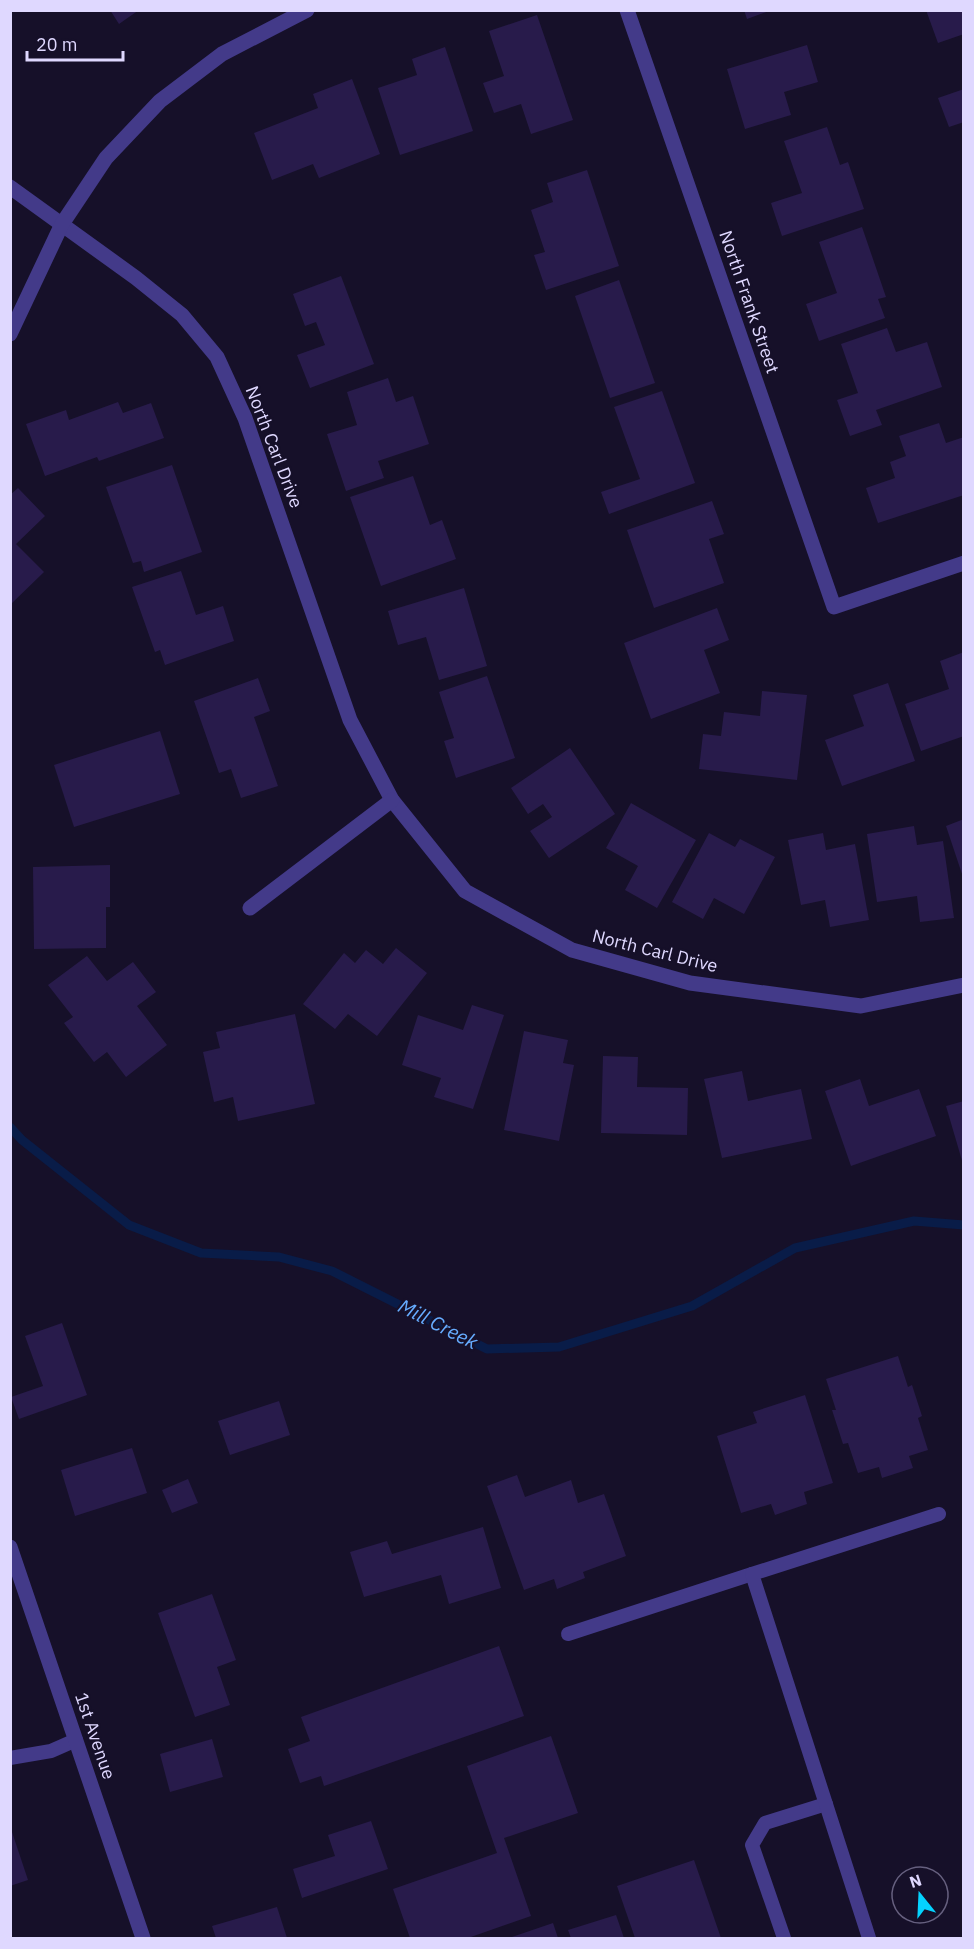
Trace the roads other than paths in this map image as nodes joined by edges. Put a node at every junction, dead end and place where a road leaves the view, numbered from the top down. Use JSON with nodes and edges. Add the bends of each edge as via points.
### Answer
{"nodes":[{"id":1,"x":307,"y":10,"type":"edge"},
{"id":2,"x":627,"y":10,"type":"edge"},
{"id":3,"x":10,"y":187,"type":"edge"},
{"id":4,"x":62,"y":224,"type":"junction"},
{"id":5,"x":10,"y":334,"type":"edge"},
{"id":6,"x":963,"y":563,"type":"edge"},
{"id":7,"x":392,"y":800,"type":"junction"},
{"id":8,"x":250,"y":908,"type":"dead end"},
{"id":9,"x":963,"y":985,"type":"edge"},
{"id":10,"x":939,"y":1514,"type":"dead end"},
{"id":11,"x":10,"y":1547,"type":"edge"},
{"id":12,"x":752,"y":1574,"type":"junction"},
{"id":13,"x":568,"y":1634,"type":"dead end"},
{"id":14,"x":76,"y":1740,"type":"junction"},
{"id":15,"x":10,"y":1758,"type":"edge"},
{"id":16,"x":826,"y":1804,"type":"junction"},
{"id":17,"x":143,"y":1938,"type":"edge"},
{"id":18,"x":784,"y":1938,"type":"edge"},
{"id":19,"x":869,"y":1938,"type":"edge"}],
"edges":[{"from":1,"to":4,"type":"street","via":[[222,54],[160,101],[106,158]]},
{"from":2,"to":6,"type":"street","name":"North Frank Street","via":[[834,607]]},
{"from":3,"to":4,"type":"street","name":"North Carl Drive"},
{"from":4,"to":5,"type":"street"},
{"from":4,"to":7,"type":"street","name":"North Carl Drive","via":[[182,315],[217,357],[245,418],[350,720]]},
{"from":7,"to":8,"type":"street"},
{"from":7,"to":9,"type":"street","name":"North Carl Drive","via":[[465,891],[572,950],[690,983],[861,1006]]},
{"from":10,"to":12,"type":"lane"},
{"from":11,"to":14,"type":"street","name":"1st Avenue"},
{"from":12,"to":13,"type":"lane"},
{"from":12,"to":16,"type":"lane"},
{"from":14,"to":15,"type":"lane","via":[[51,1751]]},
{"from":14,"to":17,"type":"street","name":"1st Avenue"},
{"from":16,"to":18,"type":"lane","via":[[765,1823],[752,1845]]},
{"from":16,"to":19,"type":"lane"}]}
